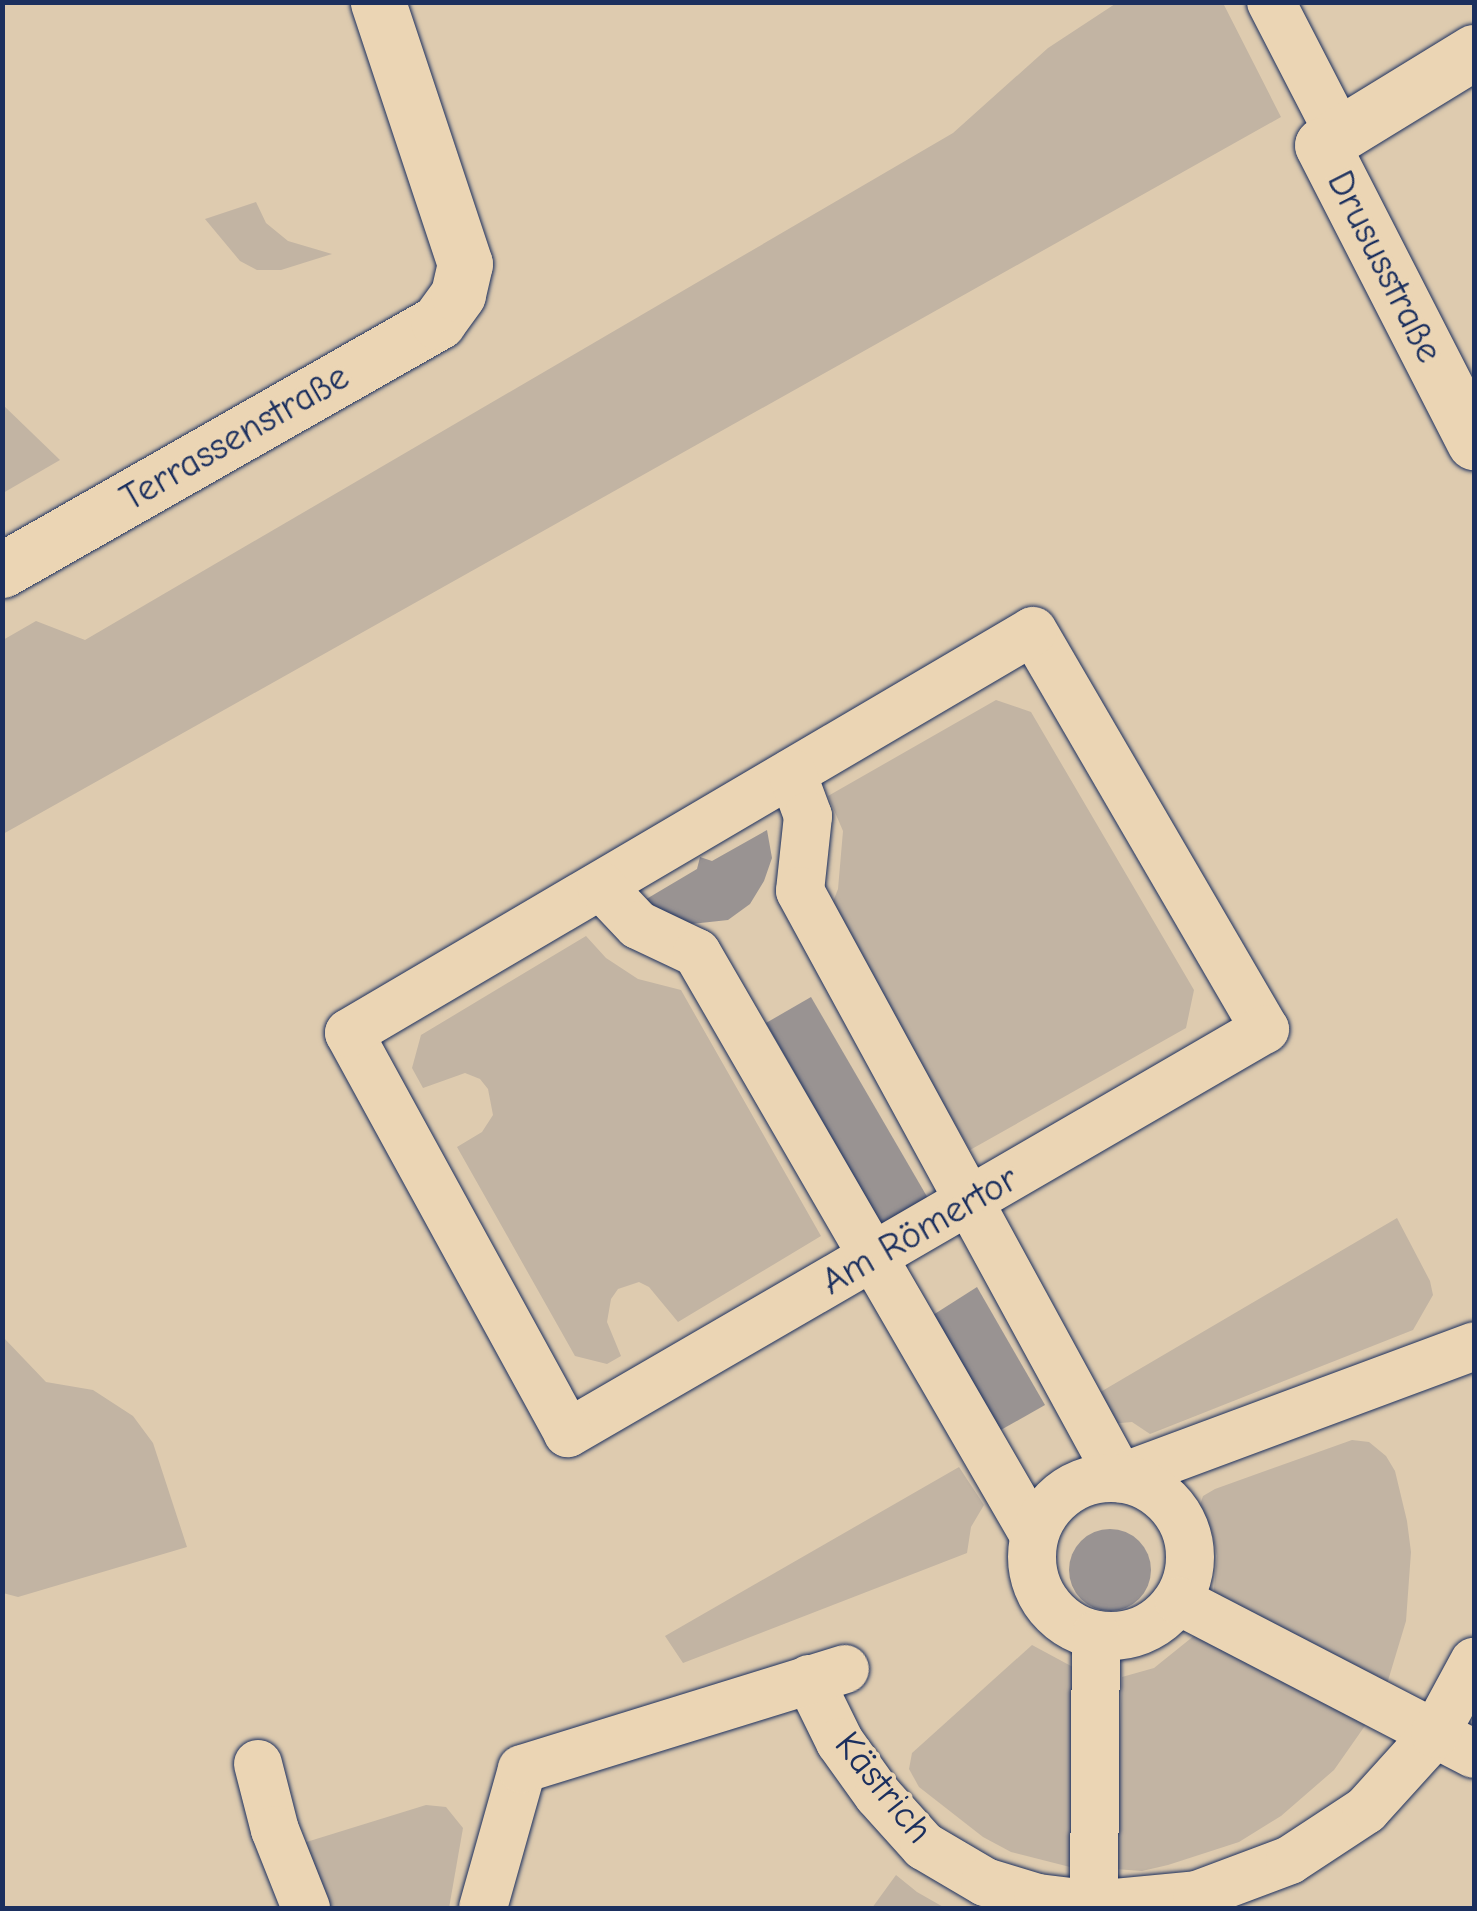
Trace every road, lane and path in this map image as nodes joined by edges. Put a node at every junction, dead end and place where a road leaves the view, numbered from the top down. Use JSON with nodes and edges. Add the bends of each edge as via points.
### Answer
{"nodes":[{"id":1,"x":378,"y":2,"type":"edge"},
{"id":2,"x":1271,"y":2,"type":"edge"},
{"id":3,"x":1474,"y":52,"type":"edge"},
{"id":4,"x":1330,"y":139,"type":"junction"},
{"id":5,"x":1474,"y":442,"type":"edge"},
{"id":6,"x":2,"y":570,"type":"edge"},
{"id":7,"x":792,"y":773,"type":"junction"},
{"id":8,"x":601,"y":886,"type":"junction"},
{"id":9,"x":969,"y":1203,"type":"junction"},
{"id":10,"x":876,"y":1258,"type":"junction"},
{"id":11,"x":1474,"y":1346,"type":"edge"},
{"id":12,"x":1120,"y":1478,"type":"junction"},
{"id":13,"x":1034,"y":1534,"type":"junction"},
{"id":14,"x":1180,"y":1601,"type":"junction"},
{"id":15,"x":1096,"y":1635,"type":"junction"},
{"id":16,"x":1474,"y":1662,"type":"edge"},
{"id":17,"x":1455,"y":1744,"type":"edge"},
{"id":18,"x":258,"y":1764,"type":"dead end"},
{"id":19,"x":1094,"y":1907,"type":"edge"},
{"id":20,"x":306,"y":1908,"type":"edge"},
{"id":21,"x":483,"y":1908,"type":"edge"}],
"edges":[{"from":1,"to":6,"type":"street","name":"Terrassenstraße","via":[[466,264],[458,294],[438,322]]},
{"from":2,"to":4,"type":"lane"},
{"from":3,"to":4,"type":"street"},
{"from":4,"to":5,"type":"street","name":"Drususstraße"},
{"from":7,"to":8,"type":"lane"},
{"from":7,"to":9,"type":"lane","via":[[808,816],[800,891]]},
{"from":7,"to":9,"type":"lane","name":"Am Römertor","via":[[1033,631],[1266,1029]]},
{"from":8,"to":10,"type":"lane","via":[[638,925],[697,953]]},
{"from":8,"to":10,"type":"lane","name":"Am Römertor","via":[[349,1033],[568,1433]]},
{"from":9,"to":10,"type":"lane","name":"Am Römertor"},
{"from":9,"to":12,"type":"lane"},
{"from":10,"to":13,"type":"lane"},
{"from":11,"to":12,"type":"lane"},
{"from":12,"to":13,"type":"lane","via":[[1067,1491]]},
{"from":12,"to":14,"type":"lane","via":[[1165,1497],[1180,1516],[1190,1564]]},
{"from":13,"to":15,"type":"lane","via":[[1038,1587],[1062,1618]]},
{"from":14,"to":15,"type":"lane","via":[[1148,1627]]},
{"from":14,"to":17,"type":"lane"},
{"from":15,"to":19,"type":"lane"},
{"from":16,"to":17,"type":"lane","name":"Kästrich"},
{"from":17,"to":19,"type":"lane","name":"Kästrich","via":[[1290,1860],[1196,1895]]},
{"from":18,"to":20,"type":"lane"},
{"from":19,"to":21,"type":"lane","name":"Kästrich","via":[[985,1882],[924,1846],[840,1742],[827,1674],[522,1769]]}]}
